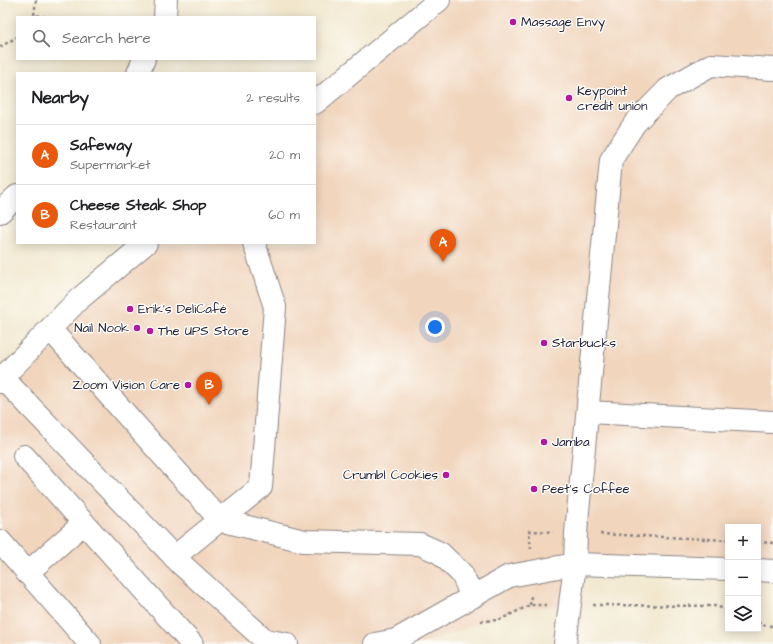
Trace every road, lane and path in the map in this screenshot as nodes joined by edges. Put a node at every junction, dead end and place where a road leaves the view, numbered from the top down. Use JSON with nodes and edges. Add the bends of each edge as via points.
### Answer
{"nodes":[{"id":1,"x":36,"y":0,"type":"edge"},
{"id":2,"x":166,"y":0,"type":"edge"},
{"id":3,"x":439,"y":0,"type":"edge"},
{"id":4,"x":34,"y":16,"type":"edge"},
{"id":5,"x":165,"y":16,"type":"edge"},
{"id":6,"x":16,"y":38,"type":"edge"},
{"id":7,"x":0,"y":48,"type":"edge"},
{"id":8,"x":144,"y":60,"type":"edge"},
{"id":9,"x":773,"y":69,"type":"edge"},
{"id":10,"x":138,"y":72,"type":"edge"},
{"id":11,"x":316,"y":102,"type":"edge"},
{"id":12,"x":16,"y":197,"type":"edge"},
{"id":13,"x":0,"y":212,"type":"edge"},
{"id":14,"x":145,"y":244,"type":"edge"},
{"id":15,"x":254,"y":244,"type":"edge"},
{"id":16,"x":50,"y":329,"type":"junction"},
{"id":17,"x":1,"y":378,"type":"edge"},
{"id":18,"x":588,"y":412,"type":"junction"},
{"id":19,"x":773,"y":422,"type":"edge"},
{"id":20,"x":24,"y":456,"type":"dead end"},
{"id":21,"x":220,"y":520,"type":"junction"},
{"id":22,"x":84,"y":523,"type":"junction"},
{"id":23,"x":0,"y":542,"type":"edge"},
{"id":24,"x":761,"y":542,"type":"edge"},
{"id":25,"x":773,"y":543,"type":"edge"},
{"id":26,"x":174,"y":557,"type":"junction"},
{"id":27,"x":575,"y":564,"type":"junction"},
{"id":28,"x":725,"y":569,"type":"edge"},
{"id":29,"x":761,"y":570,"type":"edge"},
{"id":30,"x":773,"y":571,"type":"edge"},
{"id":31,"x":27,"y":573,"type":"junction"},
{"id":32,"x":472,"y":596,"type":"junction"},
{"id":33,"x":761,"y":624,"type":"edge"},
{"id":34,"x":773,"y":626,"type":"edge"},
{"id":35,"x":90,"y":644,"type":"edge"},
{"id":36,"x":192,"y":644,"type":"edge"},
{"id":37,"x":287,"y":644,"type":"edge"},
{"id":38,"x":375,"y":644,"type":"edge"},
{"id":39,"x":565,"y":644,"type":"edge"}],
"edges":[{"from":1,"to":4,"type":"path"},
{"from":2,"to":5,"type":"street"},
{"from":3,"to":11,"type":"street"},
{"from":6,"to":7,"type":"path"},
{"from":8,"to":10,"type":"street"},
{"from":9,"to":18,"type":"street","via":[[711,65],[668,89],[635,123],[611,160]]},
{"from":12,"to":13,"type":"street"},
{"from":14,"to":16,"type":"street","via":[[78,300]]},
{"from":15,"to":21,"type":"street","via":[[274,307],[261,487]]},
{"from":16,"to":17,"type":"street"},
{"from":16,"to":21,"type":"street"},
{"from":17,"to":26,"type":"street"},
{"from":18,"to":19,"type":"street"},
{"from":18,"to":27,"type":"street"},
{"from":20,"to":22,"type":"street"},
{"from":21,"to":26,"type":"street"},
{"from":21,"to":32,"type":"street","via":[[304,541],[420,544],[440,553],[462,574]]},
{"from":22,"to":31,"type":"street"},
{"from":22,"to":36,"type":"street"},
{"from":23,"to":31,"type":"street"},
{"from":24,"to":25,"type":"path"},
{"from":26,"to":37,"type":"street","via":[[265,640]]},
{"from":27,"to":28,"type":"street"},
{"from":27,"to":32,"type":"street","via":[[509,576]]},
{"from":27,"to":39,"type":"street"},
{"from":29,"to":30,"type":"street"},
{"from":31,"to":35,"type":"street"},
{"from":32,"to":38,"type":"street","via":[[396,640]]},
{"from":33,"to":34,"type":"path"}]}
